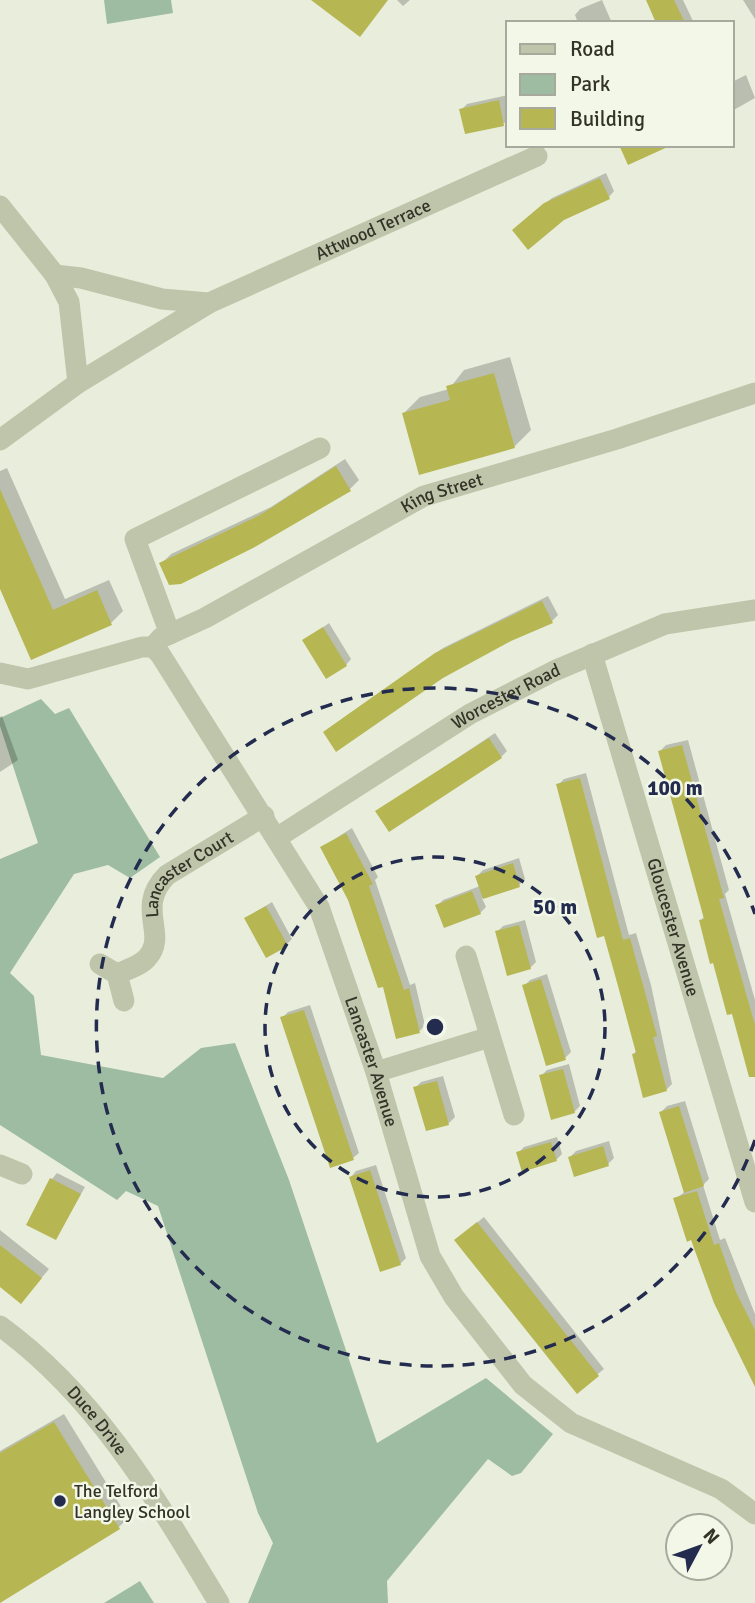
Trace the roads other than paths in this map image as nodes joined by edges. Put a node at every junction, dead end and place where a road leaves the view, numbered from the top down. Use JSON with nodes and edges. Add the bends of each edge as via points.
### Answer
{"nodes":[{"id":1,"x":537,"y":156,"type":"dead end"},
{"id":2,"x":0,"y":206,"type":"edge"},
{"id":3,"x":55,"y":275,"type":"junction"},
{"id":4,"x":209,"y":303,"type":"junction"},
{"id":5,"x":78,"y":383,"type":"junction"},
{"id":6,"x":755,"y":393,"type":"edge"},
{"id":7,"x":0,"y":440,"type":"edge"},
{"id":8,"x":320,"y":448,"type":"dead end"},
{"id":9,"x":755,"y":610,"type":"edge"},
{"id":10,"x":170,"y":634,"type":"junction"},
{"id":11,"x":153,"y":647,"type":"junction"},
{"id":12,"x":592,"y":654,"type":"junction"},
{"id":13,"x":0,"y":673,"type":"edge"},
{"id":14,"x":264,"y":816,"type":"junction"},
{"id":15,"x":278,"y":837,"type":"junction"},
{"id":16,"x":466,"y":956,"type":"dead end"},
{"id":17,"x":124,"y":1001,"type":"dead end"},
{"id":18,"x":490,"y":1037,"type":"junction"},
{"id":19,"x":376,"y":1072,"type":"junction"},
{"id":20,"x":514,"y":1115,"type":"dead end"},
{"id":21,"x":0,"y":1165,"type":"edge"},
{"id":22,"x":22,"y":1174,"type":"dead end"},
{"id":23,"x":755,"y":1202,"type":"edge"},
{"id":24,"x":0,"y":1326,"type":"edge"},
{"id":25,"x":755,"y":1514,"type":"edge"},
{"id":26,"x":219,"y":1603,"type":"edge"}],
"edges":[{"from":1,"to":4,"type":"street","name":"Attwood Terrace"},
{"from":2,"to":3,"type":"street"},
{"from":3,"to":4,"type":"street","name":"Attwood Terrace","via":[[162,299]]},
{"from":3,"to":5,"type":"street","via":[[69,302]]},
{"from":4,"to":5,"type":"street","name":"Attwood Terrace"},
{"from":5,"to":7,"type":"street","name":"Attwood Terrace"},
{"from":6,"to":10,"type":"street","name":"King Street","via":[[424,496]]},
{"from":8,"to":10,"type":"street","via":[[135,540]]},
{"from":9,"to":12,"type":"street","name":"Worcester Road","via":[[665,624]]},
{"from":10,"to":11,"type":"street","name":"King Street"},
{"from":11,"to":13,"type":"street","via":[[28,679]]},
{"from":11,"to":14,"type":"street","name":"Lancaster Avenue"},
{"from":12,"to":15,"type":"street","name":"Worcester Road","via":[[470,714]]},
{"from":12,"to":23,"type":"street","name":"Gloucester Avenue"},
{"from":14,"to":15,"type":"street","name":"Lancaster Avenue"},
{"from":14,"to":17,"type":"street","name":"Lancaster Court","via":[[157,885],[150,904],[155,939],[152,951],[145,960],[109,969]]},
{"from":15,"to":19,"type":"street","name":"Lancaster Avenue","via":[[319,906]]},
{"from":16,"to":18,"type":"street"},
{"from":18,"to":19,"type":"street"},
{"from":18,"to":20,"type":"street"},
{"from":19,"to":25,"type":"street","name":"Lancaster Avenue","via":[[430,1256],[454,1297],[523,1385],[571,1423],[721,1489]]},
{"from":21,"to":22,"type":"street"},
{"from":24,"to":26,"type":"street","name":"Duce Drive","via":[[93,1412],[163,1509]]}]}
